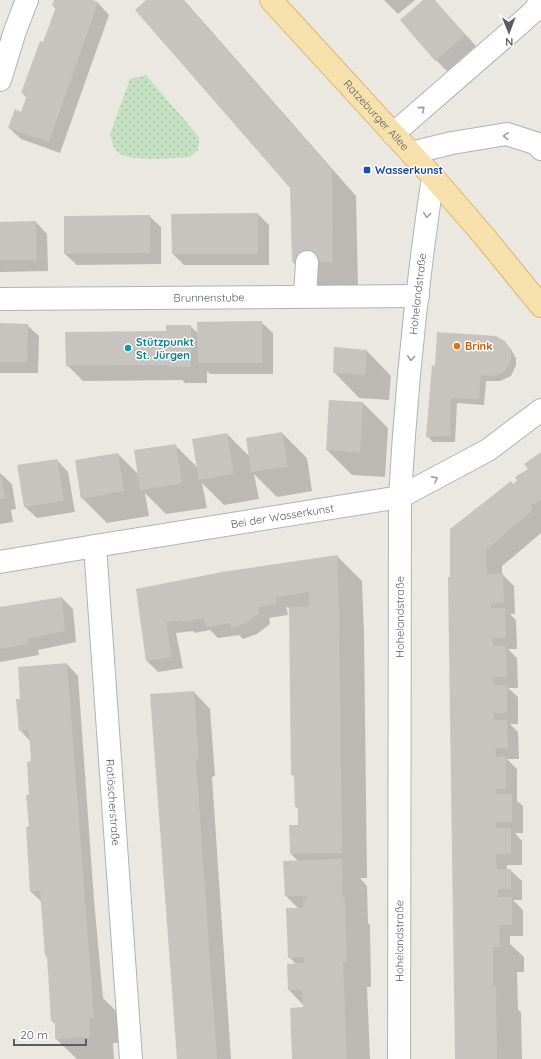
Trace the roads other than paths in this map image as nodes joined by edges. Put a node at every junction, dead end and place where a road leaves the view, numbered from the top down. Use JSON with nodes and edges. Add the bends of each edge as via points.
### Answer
{"nodes":[{"id":1,"x":27,"y":0,"type":"edge"},
{"id":2,"x":271,"y":0,"type":"edge"},
{"id":3,"x":541,"y":0,"type":"edge"},
{"id":4,"x":8,"y":29,"type":"edge"},
{"id":5,"x":0,"y":80,"type":"edge"},
{"id":6,"x":393,"y":134,"type":"junction"},
{"id":7,"x":541,"y":149,"type":"edge"},
{"id":8,"x":410,"y":153,"type":"junction"},
{"id":9,"x":433,"y":177,"type":"junction"},
{"id":10,"x":306,"y":262,"type":"dead end"},
{"id":11,"x":305,"y":296,"type":"junction"},
{"id":12,"x":418,"y":296,"type":"junction"},
{"id":13,"x":0,"y":299,"type":"edge"},
{"id":14,"x":541,"y":306,"type":"edge"},
{"id":15,"x":541,"y":410,"type":"edge"},
{"id":16,"x":400,"y":497,"type":"junction"},
{"id":17,"x":95,"y":546,"type":"junction"},
{"id":18,"x":0,"y":562,"type":"edge"},
{"id":19,"x":131,"y":1059,"type":"edge"},
{"id":20,"x":399,"y":1059,"type":"edge"}],
"edges":[{"from":1,"to":4,"type":"street"},
{"from":2,"to":6,"type":"main road","name":"Ratzeburger Allee"},
{"from":6,"to":3,"type":"street","one_way":true,"via":[[523,21]]},
{"from":4,"to":5,"type":"street"},
{"from":6,"to":8,"type":"main road","name":"Ratzeburger Allee"},
{"from":7,"to":8,"type":"street","one_way":true,"via":[[538,144],[507,134]]},
{"from":8,"to":9,"type":"main road","name":"Ratzeburger Allee"},
{"from":9,"to":12,"type":"street","name":"Hohelandstraße","one_way":true},
{"from":9,"to":14,"type":"main road","name":"Ratzeburger Allee"},
{"from":10,"to":11,"type":"street"},
{"from":11,"to":12,"type":"street","name":"Brunnenstube"},
{"from":11,"to":13,"type":"street","name":"Brunnenstube"},
{"from":12,"to":16,"type":"street","name":"Hohelandstraße","one_way":true,"via":[[403,434]]},
{"from":16,"to":15,"type":"street","name":"Bei der Wasserkunst","one_way":true,"via":[[488,450]]},
{"from":16,"to":17,"type":"street","name":"Bei der Wasserkunst"},
{"from":16,"to":20,"type":"street","name":"Hohelandstraße"},
{"from":17,"to":18,"type":"street","name":"Bei der Wasserkunst"},
{"from":17,"to":19,"type":"street","name":"Rotlöscherstraße"}]}
